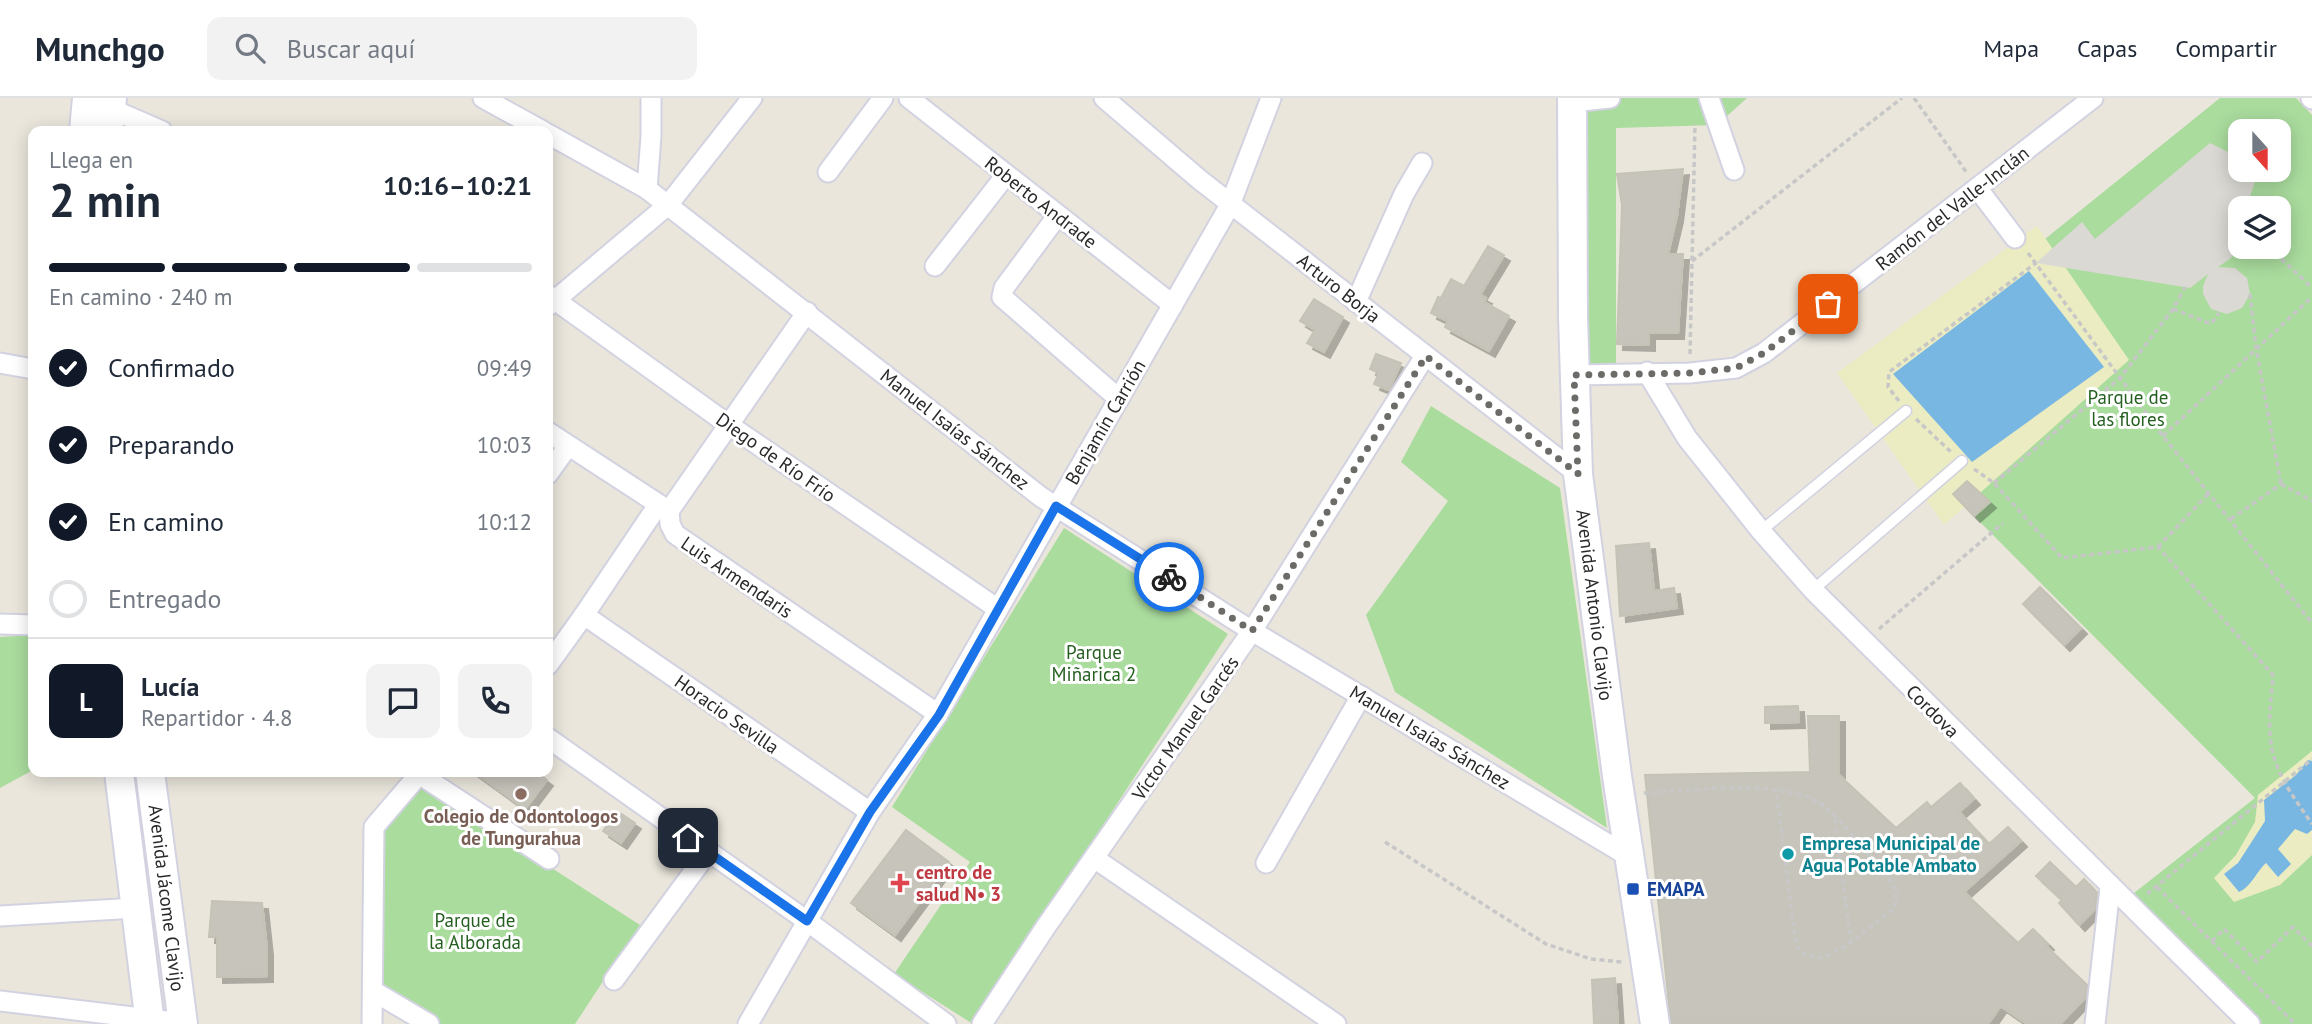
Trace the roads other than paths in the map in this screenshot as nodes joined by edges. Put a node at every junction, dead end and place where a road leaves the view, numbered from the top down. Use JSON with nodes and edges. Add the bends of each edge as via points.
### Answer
{"nodes":[{"id":1,"x":483,"y":98,"type":"edge"},
{"id":2,"x":651,"y":98,"type":"edge"},
{"id":3,"x":752,"y":98,"type":"edge"},
{"id":4,"x":883,"y":98,"type":"edge"},
{"id":5,"x":909,"y":98,"type":"edge"},
{"id":6,"x":1104,"y":98,"type":"edge"},
{"id":7,"x":1271,"y":98,"type":"edge"},
{"id":8,"x":1610,"y":98,"type":"edge"},
{"id":9,"x":1709,"y":98,"type":"edge"},
{"id":10,"x":2093,"y":98,"type":"edge"},
{"id":11,"x":1572,"y":100,"type":"edge"},
{"id":12,"x":104,"y":109,"type":"edge"},
{"id":13,"x":88,"y":126,"type":"edge"},
{"id":14,"x":149,"y":126,"type":"edge"},
{"id":15,"x":534,"y":126,"type":"edge"},
{"id":16,"x":553,"y":137,"type":"edge"},
{"id":17,"x":1422,"y":163,"type":"dead end"},
{"id":18,"x":1734,"y":170,"type":"dead end"},
{"id":19,"x":828,"y":172,"type":"dead end"},
{"id":20,"x":1006,"y":175,"type":"junction"},
{"id":21,"x":1978,"y":189,"type":"junction"},
{"id":22,"x":647,"y":190,"type":"junction"},
{"id":23,"x":1230,"y":204,"type":"junction"},
{"id":24,"x":668,"y":205,"type":"junction"},
{"id":25,"x":1058,"y":215,"type":"junction"},
{"id":26,"x":2015,"y":238,"type":"road end"},
{"id":27,"x":934,"y":266,"type":"dead end"},
{"id":28,"x":553,"y":299,"type":"edge"},
{"id":29,"x":553,"y":302,"type":"edge"},
{"id":30,"x":1356,"y":302,"type":"junction"},
{"id":31,"x":1173,"y":305,"type":"junction"},
{"id":32,"x":807,"y":312,"type":"junction"},
{"id":33,"x":1426,"y":356,"type":"junction"},
{"id":34,"x":0,"y":363,"type":"edge"},
{"id":35,"x":28,"y":368,"type":"edge"},
{"id":36,"x":1647,"y":372,"type":"junction"},
{"id":37,"x":1574,"y":375,"type":"junction"},
{"id":38,"x":1119,"y":399,"type":"junction"},
{"id":39,"x":1906,"y":411,"type":"road end"},
{"id":40,"x":729,"y":425,"type":"junction"},
{"id":41,"x":553,"y":436,"type":"edge"},
{"id":42,"x":568,"y":446,"type":"junction"},
{"id":43,"x":1962,"y":461,"type":"road end"},
{"id":44,"x":553,"y":467,"type":"edge"},
{"id":45,"x":1578,"y":474,"type":"junction"},
{"id":46,"x":1056,"y":506,"type":"junction"},
{"id":47,"x":664,"y":508,"type":"junction"},
{"id":48,"x":1761,"y":531,"type":"junction"},
{"id":49,"x":1813,"y":590,"type":"junction"},
{"id":50,"x":998,"y":609,"type":"junction"},
{"id":51,"x":584,"y":615,"type":"junction"},
{"id":52,"x":0,"y":624,"type":"edge"},
{"id":53,"x":28,"y":625,"type":"edge"},
{"id":54,"x":1252,"y":631,"type":"junction"},
{"id":55,"x":553,"y":658,"type":"edge"},
{"id":56,"x":1360,"y":696,"type":"junction"},
{"id":57,"x":939,"y":715,"type":"junction"},
{"id":58,"x":553,"y":742,"type":"edge"},
{"id":59,"x":120,"y":777,"type":"edge"},
{"id":60,"x":151,"y":777,"type":"edge"},
{"id":61,"x":417,"y":777,"type":"edge"},
{"id":62,"x":426,"y":777,"type":"edge"},
{"id":63,"x":870,"y":812,"type":"junction"},
{"id":64,"x":708,"y":852,"type":"junction"},
{"id":65,"x":1629,"y":856,"type":"junction"},
{"id":66,"x":1094,"y":858,"type":"junction"},
{"id":67,"x":549,"y":859,"type":"dead end"},
{"id":68,"x":1266,"y":863,"type":"dead end"},
{"id":69,"x":2110,"y":888,"type":"junction"},
{"id":70,"x":136,"y":908,"type":"junction"},
{"id":71,"x":0,"y":916,"type":"edge"},
{"id":72,"x":807,"y":921,"type":"junction"},
{"id":73,"x":614,"y":980,"type":"dead end"},
{"id":74,"x":373,"y":991,"type":"junction"},
{"id":75,"x":0,"y":1001,"type":"edge"},
{"id":76,"x":150,"y":1022,"type":"edge"},
{"id":77,"x":183,"y":1023,"type":"edge"},
{"id":78,"x":372,"y":1024,"type":"edge"},
{"id":79,"x":429,"y":1024,"type":"edge"},
{"id":80,"x":748,"y":1024,"type":"edge"},
{"id":81,"x":946,"y":1024,"type":"edge"},
{"id":82,"x":982,"y":1024,"type":"edge"},
{"id":83,"x":1336,"y":1024,"type":"edge"},
{"id":84,"x":1655,"y":1024,"type":"edge"},
{"id":85,"x":2095,"y":1024,"type":"edge"},
{"id":86,"x":2250,"y":1024,"type":"edge"}],
"edges":[{"from":1,"to":15,"type":"street"},
{"from":2,"to":22,"type":"street"},
{"from":3,"to":24,"type":"street"},
{"from":4,"to":19,"type":"street"},
{"from":5,"to":20,"type":"street","name":"Roberto Andrade"},
{"from":6,"to":23,"type":"street","name":"Arturo Borja"},
{"from":7,"to":23,"type":"street","name":"Benjamín Carrión"},
{"from":8,"to":11,"type":"street"},
{"from":9,"to":18,"type":"street"},
{"from":10,"to":21,"type":"street","name":"Ramón del Valle-Inclán"},
{"from":11,"to":37,"type":"main road","name":"Avenida Antonio Clavijo"},
{"from":12,"to":13,"type":"main road"},
{"from":12,"to":14,"type":"street"},
{"from":16,"to":22,"type":"street","name":"Manuel Isaías Sánchez"},
{"from":17,"to":30,"type":"street"},
{"from":20,"to":25,"type":"street","name":"Roberto Andrade"},
{"from":20,"to":27,"type":"street"},
{"from":21,"to":26,"type":"street"},
{"from":21,"to":36,"type":"street","name":"Ramón del Valle-Inclán","via":[[1764,353],[1736,368]]},
{"from":22,"to":24,"type":"street","name":"Manuel Isaías Sánchez"},
{"from":23,"to":30,"type":"street","name":"Arturo Borja"},
{"from":23,"to":31,"type":"street","name":"Benjamín Carrión"},
{"from":24,"to":28,"type":"street"},
{"from":24,"to":32,"type":"street","name":"Manuel Isaías Sánchez"},
{"from":25,"to":31,"type":"street","name":"Roberto Andrade"},
{"from":25,"to":38,"type":"street","via":[[1002,297]]},
{"from":29,"to":40,"type":"street","name":"Diego de Río Frío"},
{"from":30,"to":33,"type":"street","name":"Arturo Borja"},
{"from":31,"to":38,"type":"street","name":"Benjamín Carrión"},
{"from":32,"to":40,"type":"street"},
{"from":32,"to":46,"type":"street","name":"Manuel Isaías Sánchez"},
{"from":33,"to":45,"type":"street","name":"Arturo Borja"},
{"from":33,"to":54,"type":"street","name":"Víctor Manuel Garcés"},
{"from":34,"to":35,"type":"street"},
{"from":36,"to":37,"type":"street","name":"Ramón del Valle-Inclán"},
{"from":36,"to":48,"type":"street","name":"Cordova","via":[[1687,438]]},
{"from":37,"to":45,"type":"main road","name":"Avenida Antonio Clavijo"},
{"from":38,"to":46,"type":"street","name":"Benjamín Carrión"},
{"from":39,"to":48,"type":"lane"},
{"from":40,"to":47,"type":"street"},
{"from":40,"to":50,"type":"street","name":"Diego de Río Frío"},
{"from":41,"to":42,"type":"street","name":"Luis Armendaris"},
{"from":42,"to":44,"type":"street"},
{"from":42,"to":47,"type":"street","name":"Luis Armendaris"},
{"from":43,"to":49,"type":"lane"},
{"from":45,"to":65,"type":"main road","name":"Avenida Antonio Clavijo"},
{"from":46,"to":50,"type":"street","name":"Benjamín Carrión"},
{"from":46,"to":54,"type":"street","name":"Manuel Isaías Sánchez"},
{"from":47,"to":51,"type":"street"},
{"from":47,"to":57,"type":"street","name":"Luis Armendaris","via":[[675,534]]},
{"from":48,"to":49,"type":"street","name":"Cordova"},
{"from":49,"to":69,"type":"street","name":"Cordova"},
{"from":50,"to":57,"type":"street","name":"Benjamín Carrión"},
{"from":51,"to":55,"type":"street"},
{"from":51,"to":63,"type":"street","name":"Horacio Sevilla"},
{"from":52,"to":53,"type":"street"},
{"from":54,"to":56,"type":"street","name":"Manuel Isaías Sánchez"},
{"from":54,"to":66,"type":"street","name":"Víctor Manuel Garcés"},
{"from":56,"to":65,"type":"street","name":"Manuel Isaías Sánchez"},
{"from":56,"to":68,"type":"street"},
{"from":57,"to":63,"type":"street","name":"Benjamín Carrión"},
{"from":58,"to":64,"type":"street"},
{"from":59,"to":70,"type":"main road","name":"Avenida Jácome Clavijo"},
{"from":60,"to":77,"type":"main road","name":"Avenida Jácome Clavijo"},
{"from":61,"to":74,"type":"street","via":[[374,827]]},
{"from":62,"to":67,"type":"street"},
{"from":63,"to":72,"type":"street","name":"Benjamín Carrión"},
{"from":64,"to":72,"type":"street"},
{"from":64,"to":73,"type":"street"},
{"from":65,"to":84,"type":"main road","name":"Avenida Antonio Clavijo"},
{"from":66,"to":82,"type":"street","name":"Víctor Manuel Garcés"},
{"from":66,"to":83,"type":"street"},
{"from":69,"to":85,"type":"street"},
{"from":69,"to":86,"type":"street","name":"Cordova"},
{"from":70,"to":71,"type":"street"},
{"from":70,"to":76,"type":"main road","name":"Avenida Jácome Clavijo"},
{"from":72,"to":80,"type":"street","name":"Benjamín Carrión"},
{"from":72,"to":81,"type":"street"},
{"from":74,"to":78,"type":"street"},
{"from":74,"to":79,"type":"street"},
{"from":75,"to":76,"type":"street"},
{"from":76,"to":77,"type":"street"}]}
